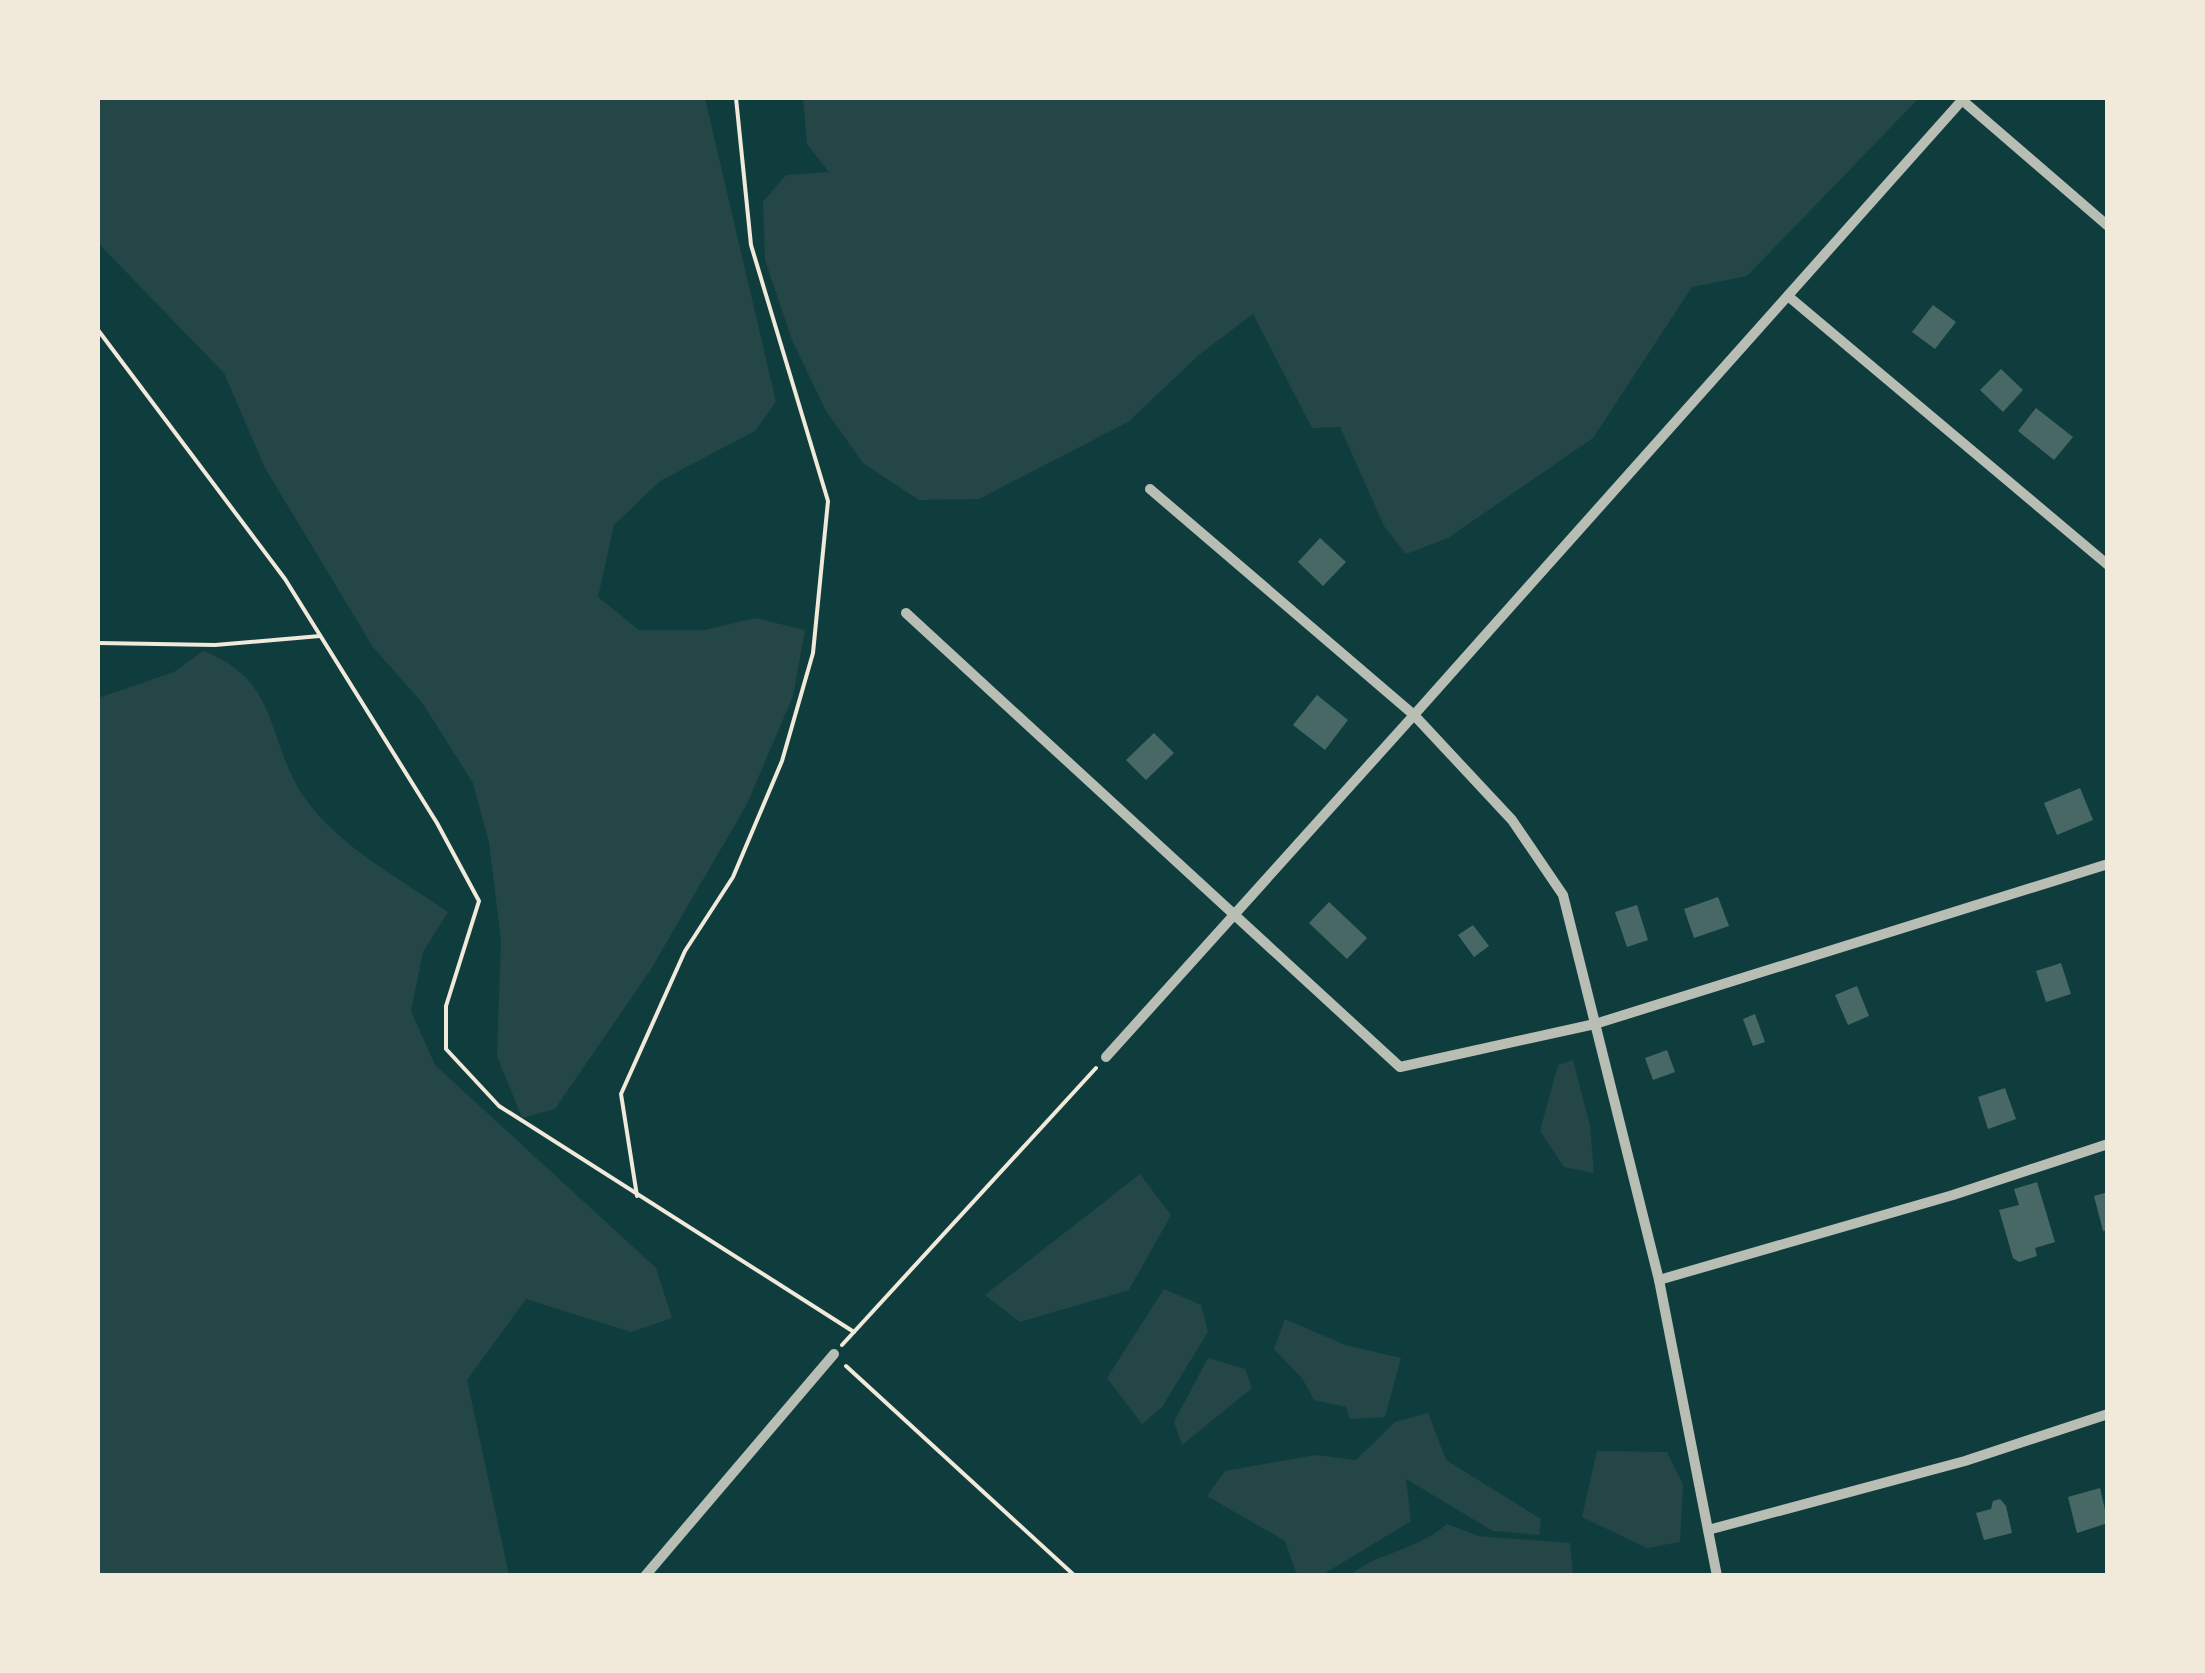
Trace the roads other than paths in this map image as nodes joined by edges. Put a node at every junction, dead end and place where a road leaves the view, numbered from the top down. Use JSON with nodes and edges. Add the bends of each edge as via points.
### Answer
{"nodes":[{"id":1,"x":1963,"y":99,"type":"edge"},
{"id":2,"x":2108,"y":226,"type":"edge"},
{"id":3,"x":1788,"y":296,"type":"junction"},
{"id":4,"x":1150,"y":489,"type":"dead end"},
{"id":5,"x":2108,"y":566,"type":"edge"},
{"id":6,"x":906,"y":613,"type":"dead end"},
{"id":7,"x":1414,"y":715,"type":"junction"},
{"id":8,"x":2108,"y":864,"type":"edge"},
{"id":9,"x":1235,"y":916,"type":"junction"},
{"id":10,"x":1595,"y":1024,"type":"junction"},
{"id":11,"x":1106,"y":1057,"type":"road end"},
{"id":12,"x":2108,"y":1144,"type":"edge"},
{"id":13,"x":1659,"y":1280,"type":"junction"},
{"id":14,"x":834,"y":1354,"type":"road end"},
{"id":15,"x":2108,"y":1414,"type":"edge"},
{"id":16,"x":1708,"y":1530,"type":"junction"},
{"id":17,"x":645,"y":1576,"type":"edge"},
{"id":18,"x":1717,"y":1576,"type":"edge"}],
"edges":[{"from":1,"to":2,"type":"street"},
{"from":1,"to":3,"type":"street"},
{"from":3,"to":5,"type":"street"},
{"from":3,"to":7,"type":"street"},
{"from":4,"to":7,"type":"street"},
{"from":6,"to":9,"type":"street"},
{"from":7,"to":9,"type":"street"},
{"from":7,"to":10,"type":"street","via":[[1512,820],[1563,895]]},
{"from":8,"to":10,"type":"street"},
{"from":9,"to":10,"type":"street","via":[[1400,1066]]},
{"from":9,"to":11,"type":"street"},
{"from":10,"to":13,"type":"street"},
{"from":12,"to":13,"type":"street"},
{"from":13,"to":16,"type":"street"},
{"from":14,"to":17,"type":"street"},
{"from":15,"to":16,"type":"street","via":[[1965,1462]]},
{"from":16,"to":18,"type":"street"}]}
